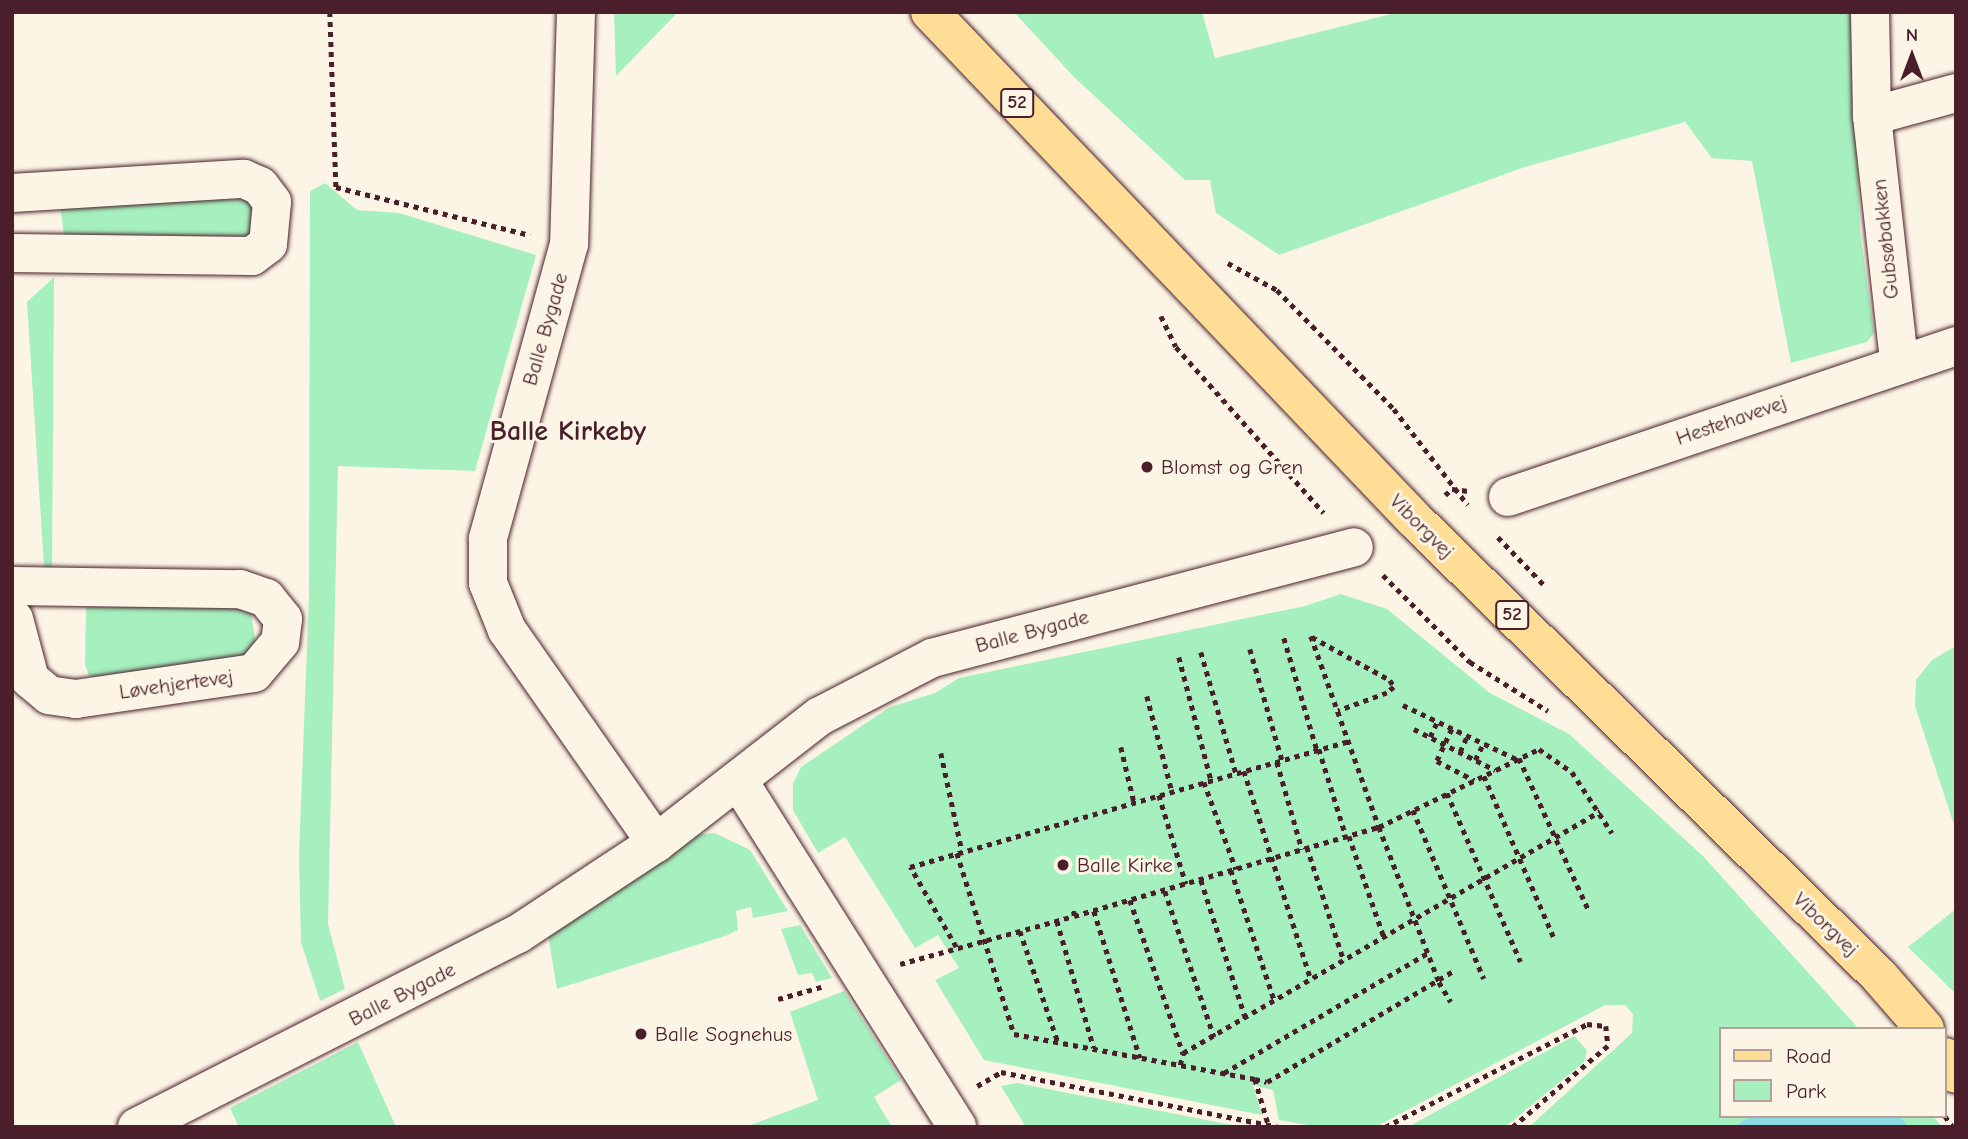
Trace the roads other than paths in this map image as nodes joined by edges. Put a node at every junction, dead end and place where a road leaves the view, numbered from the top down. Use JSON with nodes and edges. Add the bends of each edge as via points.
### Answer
{"nodes":[{"id":1,"x":576,"y":12,"type":"edge"},
{"id":2,"x":930,"y":12,"type":"edge"},
{"id":3,"x":1870,"y":12,"type":"edge"},
{"id":4,"x":1956,"y":93,"type":"edge"},
{"id":5,"x":1871,"y":116,"type":"junction"},
{"id":6,"x":12,"y":193,"type":"edge"},
{"id":7,"x":12,"y":253,"type":"edge"},
{"id":8,"x":1956,"y":346,"type":"edge"},
{"id":9,"x":1899,"y":362,"type":"junction"},
{"id":10,"x":1499,"y":513,"type":"road end"},
{"id":11,"x":1354,"y":547,"type":"dead end"},
{"id":12,"x":13,"y":605,"type":"edge"},
{"id":13,"x":738,"y":780,"type":"junction"},
{"id":14,"x":656,"y":843,"type":"junction"},
{"id":15,"x":1924,"y":1027,"type":"edge"},
{"id":16,"x":950,"y":1116,"type":"edge"},
{"id":17,"x":137,"y":1127,"type":"edge"}],
"edges":[{"from":1,"to":14,"type":"street","name":"Balle Bygade","via":[[569,244],[488,539],[488,583],[507,630]]},
{"from":2,"to":15,"type":"main road","name":"Viborgvej","number":"52","via":[[1414,519],[1879,976]]},
{"from":3,"to":5,"type":"street","name":"Gubsøbakken"},
{"from":4,"to":5,"type":"street"},
{"from":5,"to":9,"type":"street","name":"Gubsøbakken"},
{"from":6,"to":7,"type":"street","via":[[244,179],[260,186],[272,202],[272,229],[268,244],[252,256]]},
{"from":8,"to":9,"type":"street","name":"Hestehavevej"},
{"from":9,"to":10,"type":"street","name":"Hestehavevej"},
{"from":11,"to":13,"type":"street","name":"Balle Bygade","via":[[932,658],[820,716]]},
{"from":12,"to":12,"type":"street","name":"Løvehjertevej","via":[[30,679],[48,695],[76,699],[254,673],[280,642],[283,619],[266,598],[240,589]]},
{"from":13,"to":14,"type":"street","name":"Balle Bygade"},
{"from":13,"to":16,"type":"street"},
{"from":14,"to":17,"type":"street","name":"Balle Bygade","via":[[518,934]]}]}
